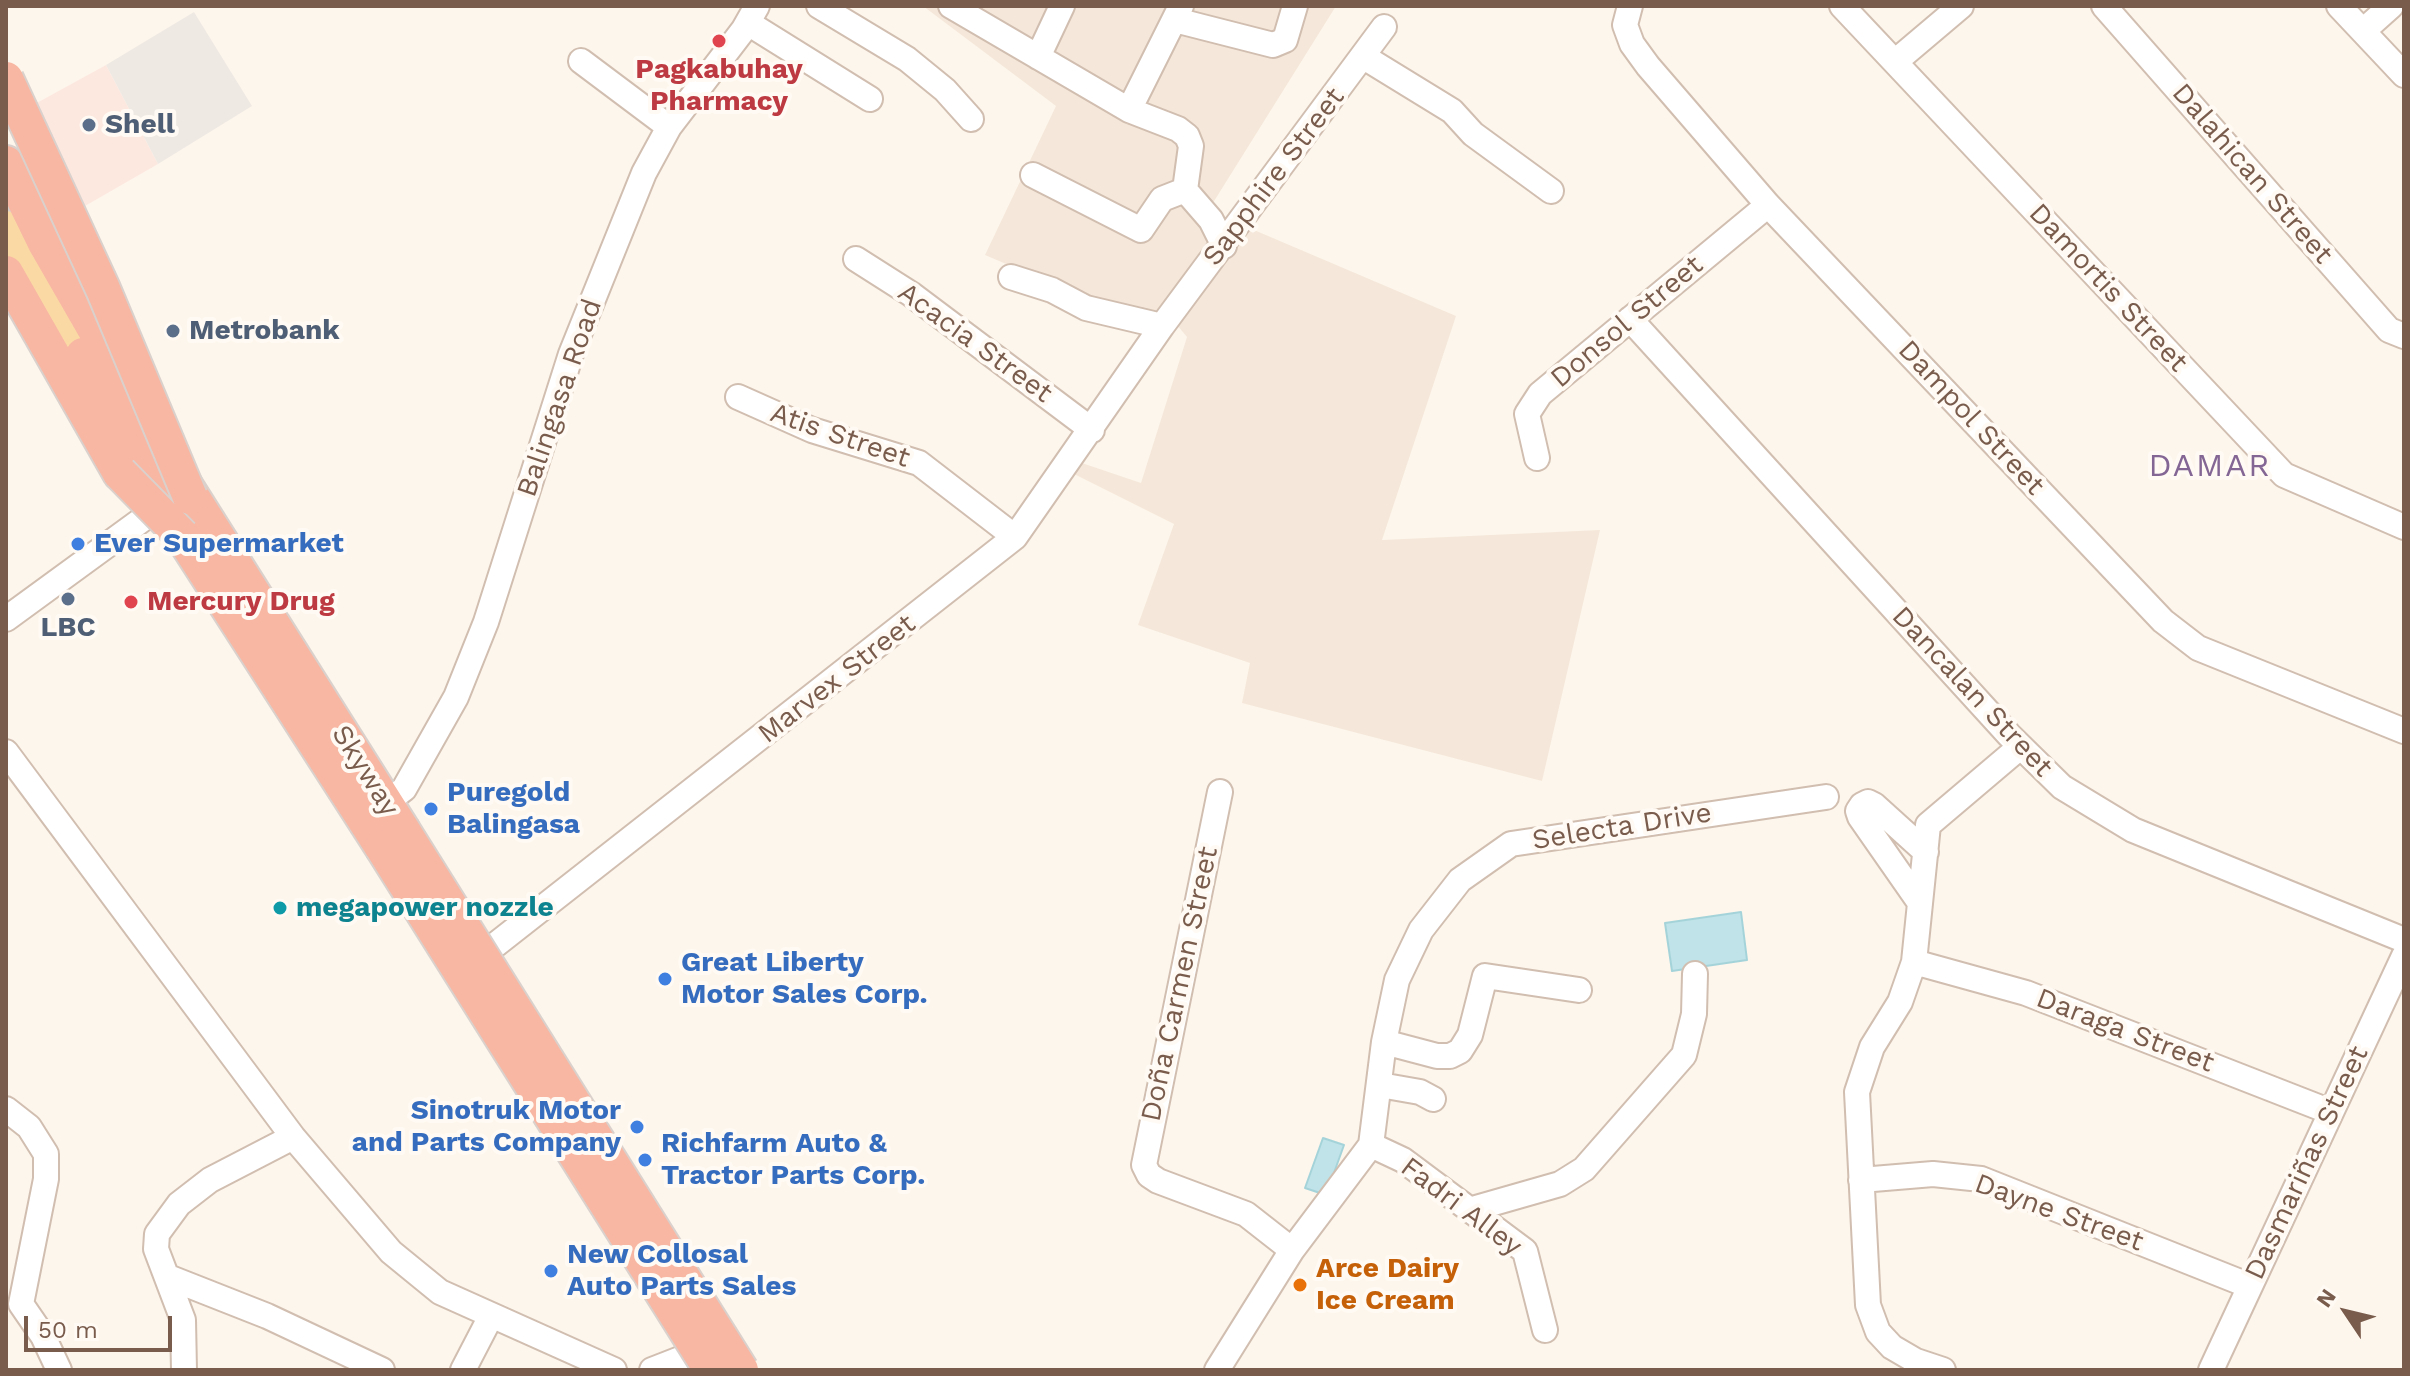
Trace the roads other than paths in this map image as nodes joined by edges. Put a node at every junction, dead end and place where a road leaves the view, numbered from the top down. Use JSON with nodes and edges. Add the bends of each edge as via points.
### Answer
{"nodes":[{"id":1,"x":819,"y":6,"type":"edge"},
{"id":2,"x":951,"y":6,"type":"edge"},
{"id":3,"x":1062,"y":6,"type":"edge"},
{"id":4,"x":1295,"y":6,"type":"edge"},
{"id":5,"x":1630,"y":6,"type":"edge"},
{"id":6,"x":1842,"y":6,"type":"edge"},
{"id":7,"x":1961,"y":6,"type":"edge"},
{"id":8,"x":2339,"y":6,"type":"edge"},
{"id":9,"x":2391,"y":6,"type":"edge"},
{"id":10,"x":2113,"y":9,"type":"edge"},
{"id":11,"x":1178,"y":13,"type":"edge"},
{"id":12,"x":752,"y":14,"type":"edge"},
{"id":13,"x":1384,"y":27,"type":"dead end"},
{"id":14,"x":2363,"y":31,"type":"junction"},
{"id":15,"x":1038,"y":57,"type":"junction"},
{"id":16,"x":1364,"y":57,"type":"junction"},
{"id":17,"x":581,"y":61,"type":"dead end"},
{"id":18,"x":1896,"y":61,"type":"junction"},
{"id":19,"x":2404,"y":75,"type":"edge"},
{"id":20,"x":6,"y":80,"type":"edge"},
{"id":21,"x":870,"y":99,"type":"dead end"},
{"id":22,"x":1129,"y":110,"type":"junction"},
{"id":23,"x":971,"y":119,"type":"dead end"},
{"id":24,"x":669,"y":127,"type":"junction"},
{"id":25,"x":6,"y":149,"type":"edge"},
{"id":26,"x":6,"y":163,"type":"edge"},
{"id":27,"x":1033,"y":175,"type":"dead end"},
{"id":28,"x":1185,"y":190,"type":"junction"},
{"id":29,"x":1551,"y":191,"type":"dead end"},
{"id":30,"x":1768,"y":205,"type":"junction"},
{"id":31,"x":6,"y":214,"type":"edge"},
{"id":32,"x":6,"y":226,"type":"edge"},
{"id":33,"x":1224,"y":246,"type":"junction"},
{"id":34,"x":856,"y":259,"type":"dead end"},
{"id":35,"x":6,"y":273,"type":"edge"},
{"id":36,"x":1011,"y":277,"type":"dead end"},
{"id":37,"x":1630,"y":319,"type":"junction"},
{"id":38,"x":1162,"y":326,"type":"junction"},
{"id":39,"x":2404,"y":336,"type":"edge"},
{"id":40,"x":126,"y":379,"type":"junction"},
{"id":41,"x":738,"y":397,"type":"dead end"},
{"id":42,"x":1092,"y":430,"type":"junction"},
{"id":43,"x":1537,"y":458,"type":"dead end"},
{"id":44,"x":190,"y":497,"type":"junction"},
{"id":45,"x":158,"y":508,"type":"junction"},
{"id":46,"x":2404,"y":527,"type":"edge"},
{"id":47,"x":182,"y":536,"type":"junction"},
{"id":48,"x":1015,"y":537,"type":"junction"},
{"id":49,"x":6,"y":619,"type":"edge"},
{"id":50,"x":2404,"y":731,"type":"edge"},
{"id":51,"x":2020,"y":747,"type":"junction"},
{"id":52,"x":6,"y":752,"type":"edge"},
{"id":53,"x":1220,"y":792,"type":"dead end"},
{"id":54,"x":1826,"y":797,"type":"dead end"},
{"id":55,"x":388,"y":801,"type":"junction"},
{"id":56,"x":1926,"y":852,"type":"junction"},
{"id":57,"x":1920,"y":903,"type":"junction"},
{"id":58,"x":2404,"y":940,"type":"edge"},
{"id":59,"x":483,"y":954,"type":"junction"},
{"id":60,"x":2404,"y":956,"type":"edge"},
{"id":61,"x":1914,"y":962,"type":"junction"},
{"id":62,"x":1695,"y":974,"type":"dead end"},
{"id":63,"x":454,"y":978,"type":"junction"},
{"id":64,"x":1579,"y":990,"type":"dead end"},
{"id":65,"x":1384,"y":1042,"type":"junction"},
{"id":66,"x":1380,"y":1085,"type":"junction"},
{"id":67,"x":1433,"y":1099,"type":"dead end"},
{"id":68,"x":6,"y":1109,"type":"edge"},
{"id":69,"x":2331,"y":1112,"type":"junction"},
{"id":70,"x":293,"y":1137,"type":"junction"},
{"id":71,"x":1371,"y":1145,"type":"junction"},
{"id":72,"x":1861,"y":1180,"type":"junction"},
{"id":73,"x":1469,"y":1210,"type":"junction"},
{"id":74,"x":1292,"y":1250,"type":"junction"},
{"id":75,"x":168,"y":1277,"type":"junction"},
{"id":76,"x":2250,"y":1286,"type":"junction"},
{"id":77,"x":14,"y":1300,"type":"edge"},
{"id":78,"x":491,"y":1316,"type":"junction"},
{"id":79,"x":1545,"y":1330,"type":"dead end"},
{"id":80,"x":703,"y":1365,"type":"edge"},
{"id":81,"x":59,"y":1370,"type":"edge"},
{"id":82,"x":184,"y":1370,"type":"edge"},
{"id":83,"x":382,"y":1370,"type":"edge"},
{"id":84,"x":463,"y":1370,"type":"edge"},
{"id":85,"x":614,"y":1370,"type":"edge"},
{"id":86,"x":652,"y":1370,"type":"edge"},
{"id":87,"x":741,"y":1370,"type":"edge"},
{"id":88,"x":750,"y":1370,"type":"edge"},
{"id":89,"x":1217,"y":1370,"type":"edge"},
{"id":90,"x":1943,"y":1370,"type":"edge"},
{"id":91,"x":2211,"y":1370,"type":"edge"}],
"edges":[{"from":1,"to":23,"type":"street","via":[[907,59]]},
{"from":2,"to":15,"type":"street"},
{"from":3,"to":15,"type":"street"},
{"from":4,"to":11,"type":"street","via":[[1285,40],[1273,45]]},
{"from":5,"to":30,"type":"street","name":"Dampol Street","via":[[1625,25],[1632,44]]},
{"from":6,"to":18,"type":"street","name":"Damortis Street"},
{"from":7,"to":18,"type":"street"},
{"from":8,"to":14,"type":"street"},
{"from":9,"to":14,"type":"street"},
{"from":10,"to":39,"type":"street","name":"Dalahican Street","via":[[2389,330]]},
{"from":11,"to":22,"type":"street"},
{"from":12,"to":21,"type":"street"},
{"from":12,"to":24,"type":"street","name":"Balingasa Road"},
{"from":13,"to":16,"type":"street","name":"Sapphire Street"},
{"from":14,"to":19,"type":"street"},
{"from":15,"to":22,"type":"street"},
{"from":16,"to":29,"type":"street","via":[[1452,111],[1473,134]]},
{"from":16,"to":33,"type":"street","name":"Sapphire Street"},
{"from":17,"to":24,"type":"street"},
{"from":18,"to":46,"type":"street","name":"Damortis Street","via":[[2284,475]]},
{"from":20,"to":40,"type":"street","via":[[69,211]]},
{"from":20,"to":44,"type":"highway","bridge":true,"via":[[103,289]]},
{"from":22,"to":28,"type":"street","via":[[1187,136],[1191,156]]},
{"from":24,"to":55,"type":"street","name":"Balingasa Road","via":[[644,173],[571,354],[486,622],[456,697],[404,789]]},
{"from":25,"to":40,"type":"main road"},
{"from":26,"to":44,"type":"highway","name":"Skyway","bridge":true,"via":[[45,243]]},
{"from":27,"to":28,"type":"street","via":[[1141,230],[1162,199]]},
{"from":28,"to":33,"type":"street","via":[[1211,220]]},
{"from":30,"to":37,"type":"street","name":"Donsol Street"},
{"from":30,"to":50,"type":"street","name":"Dampol Street","via":[[2163,621],[2198,648]]},
{"from":31,"to":47,"type":"highway","name":"Skyway","bridge":true},
{"from":32,"to":45,"type":"main road"},
{"from":33,"to":38,"type":"street","name":"Sapphire Street"},
{"from":34,"to":42,"type":"street","name":"Acacia Street"},
{"from":35,"to":47,"type":"highway","bridge":true,"via":[[120,473]]},
{"from":36,"to":38,"type":"street","via":[[1086,308]]},
{"from":37,"to":43,"type":"street","name":"Donsol Street","via":[[1540,394],[1527,414]]},
{"from":37,"to":51,"type":"street","name":"Dancalan Street"},
{"from":38,"to":42,"type":"street","name":"Marvex Street"},
{"from":40,"to":55,"type":"main road"},
{"from":41,"to":48,"type":"street","name":"Atis Street","via":[[812,430],[919,463]]},
{"from":42,"to":48,"type":"street","name":"Marvex Street"},
{"from":44,"to":87,"type":"highway","name":"Skyway","bridge":true},
{"from":45,"to":49,"type":"street"},
{"from":45,"to":63,"type":"main road"},
{"from":47,"to":80,"type":"highway","name":"Skyway","bridge":true},
{"from":48,"to":59,"type":"street","name":"Marvex Street"},
{"from":51,"to":56,"type":"street","via":[[1928,825]]},
{"from":51,"to":58,"type":"street","name":"Dancalan Street","via":[[2062,787],[2133,830]]},
{"from":52,"to":70,"type":"street"},
{"from":53,"to":74,"type":"street","name":"Doña Carmen Street","via":[[1144,1153],[1149,1175],[1246,1214]]},
{"from":54,"to":65,"type":"street","name":"Selecta Drive","via":[[1511,844],[1460,880],[1421,930],[1397,980]]},
{"from":55,"to":59,"type":"main road"},
{"from":56,"to":57,"type":"street"},
{"from":56,"to":57,"type":"street","via":[[1874,805],[1868,802],[1858,811]]},
{"from":57,"to":61,"type":"street"},
{"from":59,"to":63,"type":"street","name":"Marvex Street"},
{"from":59,"to":88,"type":"main road"},
{"from":60,"to":69,"type":"street","name":"Dasmariñas Street"},
{"from":61,"to":69,"type":"street","name":"Daraga Street","via":[[2026,993]]},
{"from":61,"to":72,"type":"street","via":[[1900,1002],[1872,1047],[1857,1092]]},
{"from":62,"to":73,"type":"street","via":[[1694,1014],[1684,1055],[1584,1169],[1560,1184]]},
{"from":63,"to":80,"type":"main road"},
{"from":64,"to":65,"type":"street","via":[[1485,976],[1470,1035],[1460,1051],[1437,1056]]},
{"from":65,"to":66,"type":"street","name":"Selecta Drive"},
{"from":66,"to":67,"type":"street"},
{"from":66,"to":71,"type":"street","name":"Selecta Drive"},
{"from":68,"to":77,"type":"street","via":[[29,1127],[46,1154],[46,1179]]},
{"from":69,"to":76,"type":"street","name":"Dasmariñas Street"},
{"from":70,"to":75,"type":"street","via":[[210,1180],[179,1204],[157,1234],[156,1249]]},
{"from":70,"to":78,"type":"street","via":[[391,1252],[440,1292]]},
{"from":71,"to":73,"type":"street","name":"Fadri Alley","via":[[1403,1160]]},
{"from":71,"to":74,"type":"street","name":"Selecta Drive"},
{"from":72,"to":76,"type":"street","name":"Dayne Street","via":[[1933,1174],[1981,1179]]},
{"from":72,"to":90,"type":"street","via":[[1868,1305],[1878,1332],[1892,1347]]},
{"from":73,"to":79,"type":"street","name":"Fadri Alley","via":[[1525,1251]]},
{"from":74,"to":89,"type":"street","name":"Selecta Drive"},
{"from":75,"to":82,"type":"street","via":[[183,1320]]},
{"from":75,"to":83,"type":"street"},
{"from":76,"to":91,"type":"street","name":"Dasmariñas Street"},
{"from":77,"to":81,"type":"street","via":[[43,1336]]},
{"from":78,"to":84,"type":"street"},
{"from":78,"to":85,"type":"street"},
{"from":80,"to":86,"type":"street"}]}
